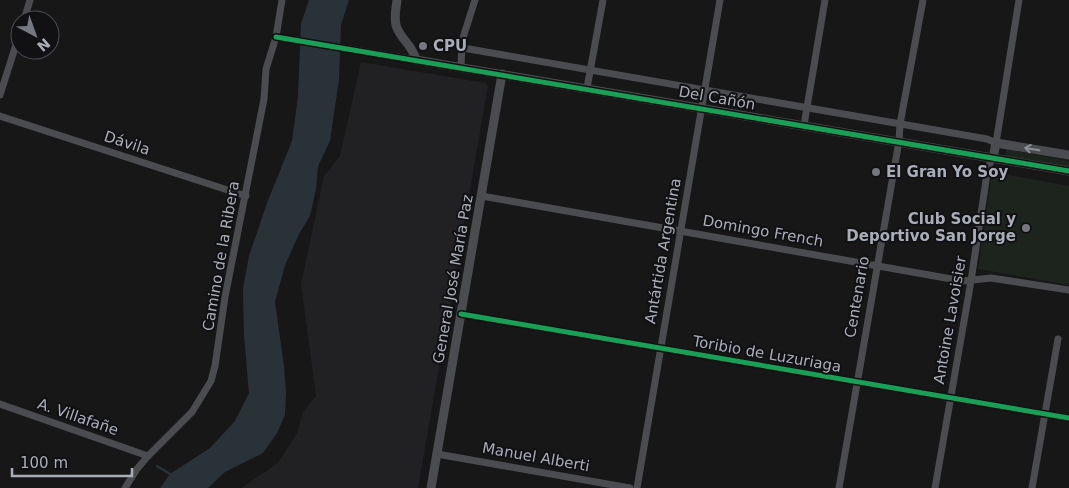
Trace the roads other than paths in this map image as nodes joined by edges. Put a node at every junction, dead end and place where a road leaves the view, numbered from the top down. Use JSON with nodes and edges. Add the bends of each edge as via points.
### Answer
{"nodes":[{"id":1,"x":282,"y":0,"type":"edge"},
{"id":2,"x":397,"y":0,"type":"edge"},
{"id":3,"x":475,"y":0,"type":"edge"},
{"id":4,"x":603,"y":0,"type":"edge"},
{"id":5,"x":720,"y":0,"type":"edge"},
{"id":6,"x":825,"y":0,"type":"edge"},
{"id":7,"x":923,"y":0,"type":"edge"},
{"id":8,"x":1018,"y":0,"type":"edge"},
{"id":9,"x":276,"y":37,"type":"junction"},
{"id":10,"x":462,"y":48,"type":"junction"},
{"id":11,"x":11,"y":60,"type":"edge"},
{"id":12,"x":416,"y":60,"type":"junction"},
{"id":13,"x":461,"y":67,"type":"junction"},
{"id":14,"x":591,"y":70,"type":"junction"},
{"id":15,"x":502,"y":74,"type":"junction"},
{"id":16,"x":587,"y":88,"type":"junction"},
{"id":17,"x":705,"y":90,"type":"junction"},
{"id":18,"x":0,"y":96,"type":"edge"},
{"id":19,"x":807,"y":107,"type":"junction"},
{"id":20,"x":702,"y":108,"type":"junction"},
{"id":21,"x":0,"y":116,"type":"edge"},
{"id":22,"x":900,"y":124,"type":"junction"},
{"id":23,"x":804,"y":125,"type":"junction"},
{"id":24,"x":899,"y":141,"type":"junction"},
{"id":25,"x":996,"y":143,"type":"junction"},
{"id":26,"x":1069,"y":155,"type":"edge"},
{"id":27,"x":993,"y":158,"type":"junction"},
{"id":28,"x":1069,"y":171,"type":"edge"},
{"id":29,"x":246,"y":196,"type":"junction"},
{"id":30,"x":482,"y":196,"type":"junction"},
{"id":31,"x":681,"y":231,"type":"junction"},
{"id":32,"x":877,"y":264,"type":"junction"},
{"id":33,"x":971,"y":281,"type":"junction"},
{"id":34,"x":1069,"y":290,"type":"edge"},
{"id":35,"x":461,"y":314,"type":"junction"},
{"id":36,"x":1058,"y":339,"type":"dead end"},
{"id":37,"x":661,"y":348,"type":"junction"},
{"id":38,"x":857,"y":381,"type":"junction"},
{"id":39,"x":951,"y":398,"type":"junction"},
{"id":40,"x":0,"y":404,"type":"edge"},
{"id":41,"x":1045,"y":414,"type":"junction"},
{"id":42,"x":1069,"y":418,"type":"edge"},
{"id":43,"x":437,"y":454,"type":"junction"},
{"id":44,"x":148,"y":456,"type":"junction"},
{"id":45,"x":125,"y":488,"type":"edge"},
{"id":46,"x":431,"y":488,"type":"edge"},
{"id":47,"x":630,"y":488,"type":"edge"},
{"id":48,"x":637,"y":488,"type":"edge"},
{"id":49,"x":839,"y":488,"type":"edge"},
{"id":50,"x":935,"y":488,"type":"edge"},
{"id":51,"x":1032,"y":488,"type":"edge"}],
"edges":[{"from":1,"to":9,"type":"street","name":"Camino de la Ribera"},
{"from":2,"to":12,"type":"street","via":[[396,24]]},
{"from":3,"to":10,"type":"street"},
{"from":4,"to":14,"type":"street"},
{"from":5,"to":17,"type":"street","name":"Antártida Argentina"},
{"from":6,"to":19,"type":"street"},
{"from":7,"to":22,"type":"street"},
{"from":8,"to":25,"type":"street"},
{"from":9,"to":12,"type":"street","name":"Del Cañón"},
{"from":9,"to":29,"type":"street","name":"Camino de la Ribera","via":[[266,69],[264,100]]},
{"from":10,"to":13,"type":"street"},
{"from":10,"to":14,"type":"street","name":"Del Cañón"},
{"from":11,"to":18,"type":"street"},
{"from":12,"to":13,"type":"street","name":"Del Cañón"},
{"from":13,"to":15,"type":"street","name":"Del Cañón"},
{"from":14,"to":16,"type":"street"},
{"from":14,"to":17,"type":"street","name":"Del Cañón"},
{"from":15,"to":16,"type":"street","name":"Del Cañón"},
{"from":15,"to":30,"type":"street","name":"General José María Paz"},
{"from":16,"to":20,"type":"street","name":"Del Cañón"},
{"from":17,"to":19,"type":"street","name":"Del Cañón"},
{"from":17,"to":20,"type":"street","name":"Antártida Argentina"},
{"from":19,"to":22,"type":"street","name":"Del Cañón"},
{"from":19,"to":23,"type":"street"},
{"from":20,"to":23,"type":"street","name":"Del Cañón"},
{"from":20,"to":31,"type":"street","name":"Antártida Argentina"},
{"from":21,"to":29,"type":"street","name":"Dávila"},
{"from":22,"to":24,"type":"street"},
{"from":22,"to":25,"type":"street","name":"Del Cañón"},
{"from":23,"to":24,"type":"street","name":"Del Cañón"},
{"from":24,"to":27,"type":"street","name":"Del Cañón"},
{"from":24,"to":32,"type":"street","name":"Centenario"},
{"from":26,"to":25,"type":"street","name":"Del Cañón","one_way":true},
{"from":25,"to":27,"type":"street"},
{"from":27,"to":28,"type":"street","name":"Del Cañón"},
{"from":27,"to":33,"type":"street","name":"Antoine Lavoisier","via":[[988,167]]},
{"from":29,"to":44,"type":"street","name":"Camino de la Ribera","via":[[225,297],[216,366],[192,412]]},
{"from":30,"to":31,"type":"street","name":"Domingo French"},
{"from":30,"to":35,"type":"street","name":"General José María Paz"},
{"from":31,"to":32,"type":"street","name":"Domingo French"},
{"from":31,"to":37,"type":"street","name":"Antártida Argentina"},
{"from":32,"to":33,"type":"street","name":"Domingo French"},
{"from":32,"to":38,"type":"street","name":"Centenario"},
{"from":33,"to":34,"type":"street","name":"Domingo French","via":[[991,278]]},
{"from":33,"to":39,"type":"street","name":"Antoine Lavoisier"},
{"from":35,"to":37,"type":"street","name":"Toribio de Luzuriaga"},
{"from":35,"to":43,"type":"street","name":"General José María Paz"},
{"from":36,"to":41,"type":"street"},
{"from":37,"to":38,"type":"street","name":"Toribio de Luzuriaga"},
{"from":37,"to":48,"type":"street","name":"Antártida Argentina"},
{"from":38,"to":39,"type":"street","name":"Toribio de Luzuriaga"},
{"from":38,"to":49,"type":"street","name":"Centenario"},
{"from":39,"to":41,"type":"street","name":"Toribio de Luzuriaga"},
{"from":39,"to":50,"type":"street","name":"Antoine Lavoisier"},
{"from":40,"to":44,"type":"street","name":"A. Villafañe"},
{"from":41,"to":42,"type":"street","name":"Toribio de Luzuriaga"},
{"from":41,"to":51,"type":"street"},
{"from":43,"to":46,"type":"street","name":"General José María Paz"},
{"from":43,"to":47,"type":"street","name":"Manuel Alberti"},
{"from":44,"to":45,"type":"street","name":"Camino de la Ribera"}]}
